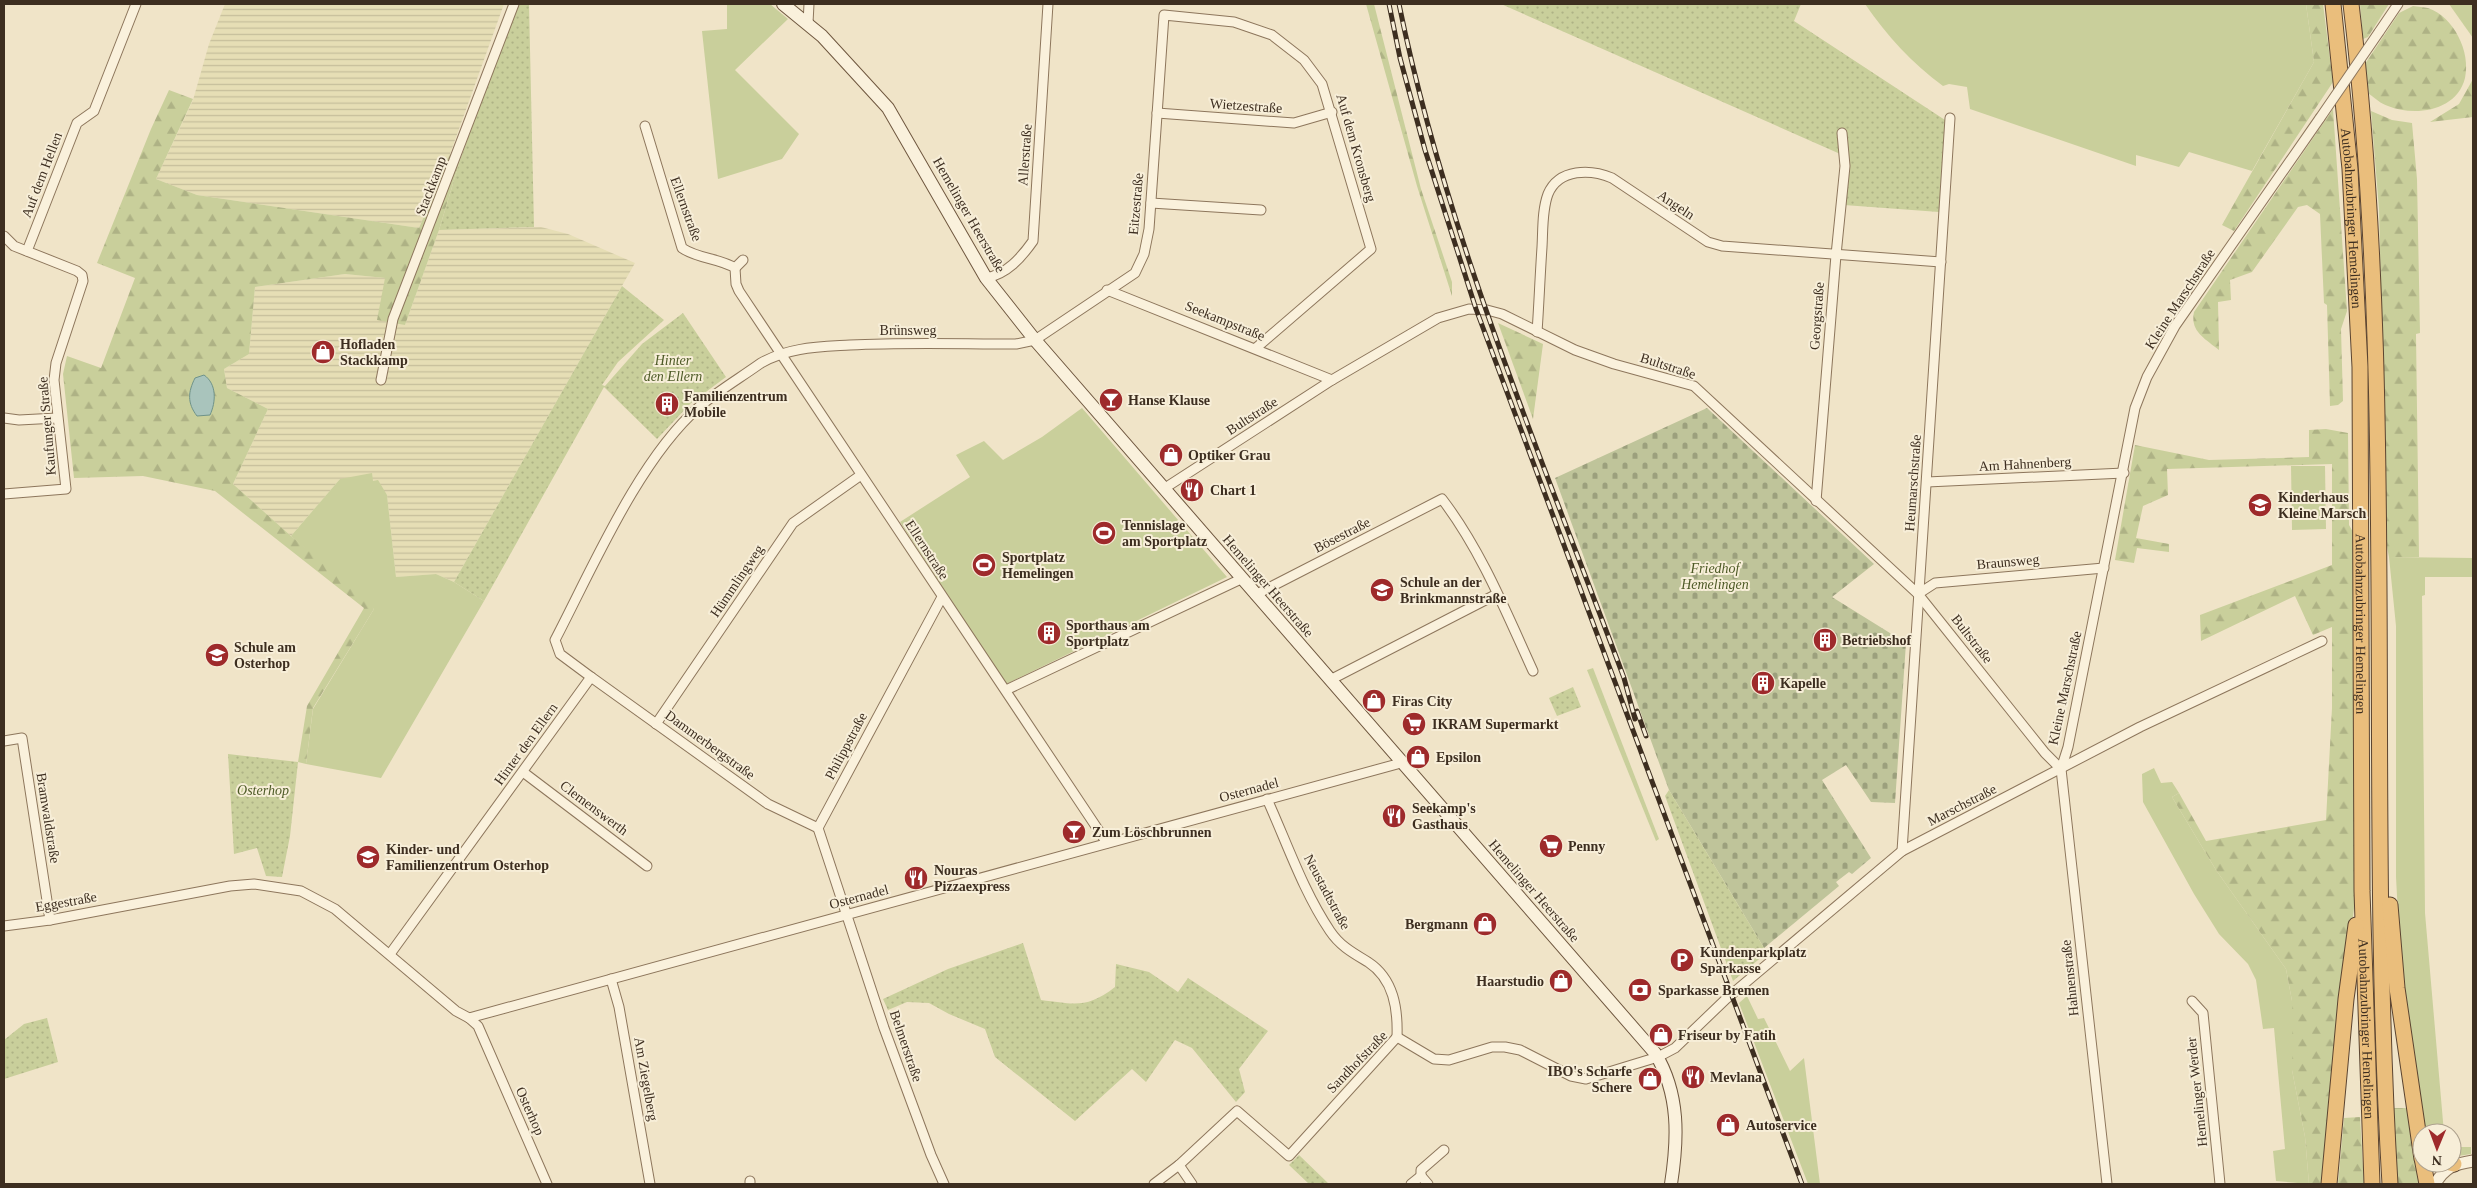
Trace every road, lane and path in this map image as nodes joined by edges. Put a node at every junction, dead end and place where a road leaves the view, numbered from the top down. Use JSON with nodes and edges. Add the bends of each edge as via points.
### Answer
{"nodes":[{"id":1,"x":136,"y":4,"type":"edge"},
{"id":2,"x":514,"y":4,"type":"edge"},
{"id":3,"x":783,"y":4,"type":"edge"},
{"id":4,"x":809,"y":4,"type":"edge"},
{"id":5,"x":2332,"y":4,"type":"edge"},
{"id":6,"x":2351,"y":4,"type":"edge"},
{"id":7,"x":2398,"y":4,"type":"edge"},
{"id":8,"x":1048,"y":6,"type":"edge"},
{"id":9,"x":1164,"y":15,"type":"joint"},
{"id":10,"x":808,"y":23,"type":"junction"},
{"id":11,"x":1332,"y":112,"type":"junction"},
{"id":12,"x":1157,"y":113,"type":"junction"},
{"id":13,"x":1950,"y":118,"type":"dead end"},
{"id":14,"x":645,"y":126,"type":"dead end"},
{"id":15,"x":1842,"y":133,"type":"dead end"},
{"id":16,"x":1151,"y":203,"type":"junction"},
{"id":17,"x":1260,"y":210,"type":"dead end"},
{"id":18,"x":4,"y":236,"type":"edge"},
{"id":19,"x":27,"y":251,"type":"junction"},
{"id":20,"x":1836,"y":255,"type":"junction"},
{"id":21,"x":743,"y":260,"type":"dead end"},
{"id":22,"x":1940,"y":262,"type":"junction"},
{"id":23,"x":735,"y":268,"type":"junction"},
{"id":24,"x":986,"y":278,"type":"junction"},
{"id":25,"x":1107,"y":290,"type":"junction"},
{"id":26,"x":1537,"y":332,"type":"junction"},
{"id":27,"x":1034,"y":340,"type":"junction"},
{"id":28,"x":1256,"y":348,"type":"junction"},
{"id":29,"x":782,"y":354,"type":"junction"},
{"id":30,"x":381,"y":380,"type":"dead end"},
{"id":31,"x":1332,"y":380,"type":"junction"},
{"id":32,"x":4,"y":418,"type":"edge"},
{"id":33,"x":57,"y":418,"type":"junction"},
{"id":34,"x":2124,"y":473,"type":"junction"},
{"id":35,"x":861,"y":475,"type":"junction"},
{"id":36,"x":1927,"y":482,"type":"junction"},
{"id":37,"x":1165,"y":488,"type":"junction"},
{"id":38,"x":4,"y":494,"type":"edge"},
{"id":39,"x":1816,"y":502,"type":"junction"},
{"id":40,"x":2104,"y":568,"type":"junction"},
{"id":41,"x":1241,"y":579,"type":"junction"},
{"id":42,"x":1497,"y":594,"type":"junction"},
{"id":43,"x":1918,"y":594,"type":"junction"},
{"id":44,"x":1255,"y":595,"type":"junction"},
{"id":45,"x":942,"y":598,"type":"junction"},
{"id":46,"x":2378,"y":600,"type":"junction"},
{"id":47,"x":2322,"y":641,"type":"dead end"},
{"id":48,"x":1533,"y":671,"type":"dead end"},
{"id":49,"x":591,"y":677,"type":"junction"},
{"id":50,"x":1330,"y":680,"type":"junction"},
{"id":51,"x":1006,"y":690,"type":"junction"},
{"id":52,"x":656,"y":724,"type":"junction"},
{"id":53,"x":4,"y":741,"type":"edge"},
{"id":54,"x":1401,"y":762,"type":"junction"},
{"id":55,"x":2061,"y":769,"type":"junction"},
{"id":56,"x":523,"y":772,"type":"junction"},
{"id":57,"x":1267,"y":799,"type":"junction"},
{"id":58,"x":818,"y":828,"type":"junction"},
{"id":59,"x":1108,"y":843,"type":"junction"},
{"id":60,"x":1902,"y":851,"type":"junction"},
{"id":61,"x":647,"y":866,"type":"dead end"},
{"id":62,"x":2362,"y":891,"type":"junction"},
{"id":63,"x":132,"y":904,"type":"joint"},
{"id":64,"x":846,"y":915,"type":"junction"},
{"id":65,"x":50,"y":920,"type":"junction"},
{"id":66,"x":4,"y":926,"type":"edge"},
{"id":67,"x":390,"y":954,"type":"junction"},
{"id":68,"x":610,"y":979,"type":"junction"},
{"id":69,"x":2192,"y":1001,"type":"dead end"},
{"id":70,"x":469,"y":1018,"type":"junction"},
{"id":71,"x":1397,"y":1037,"type":"junction"},
{"id":72,"x":1658,"y":1057,"type":"junction"},
{"id":73,"x":2417,"y":1123,"type":"edge"},
{"id":74,"x":1444,"y":1150,"type":"dead end"},
{"id":75,"x":1179,"y":1165,"type":"junction"},
{"id":76,"x":2443,"y":1173,"type":"edge"},
{"id":77,"x":1420,"y":1176,"type":"junction"},
{"id":78,"x":547,"y":1184,"type":"edge"},
{"id":79,"x":650,"y":1184,"type":"edge"},
{"id":80,"x":944,"y":1184,"type":"edge"},
{"id":81,"x":1154,"y":1184,"type":"edge"},
{"id":82,"x":1192,"y":1184,"type":"edge"},
{"id":83,"x":1411,"y":1184,"type":"edge"},
{"id":84,"x":1428,"y":1184,"type":"edge"},
{"id":85,"x":1671,"y":1184,"type":"edge"},
{"id":86,"x":2107,"y":1184,"type":"edge"},
{"id":87,"x":2220,"y":1184,"type":"edge"},
{"id":88,"x":2329,"y":1184,"type":"edge"},
{"id":89,"x":2372,"y":1184,"type":"edge"},
{"id":90,"x":2390,"y":1184,"type":"edge"},
{"id":91,"x":2435,"y":1184,"type":"edge"}],
"edges":[{"from":1,"to":19,"type":"street","name":"Auf dem Hellen","via":[[94,111],[77,123]]},
{"from":2,"to":30,"type":"street","name":"Stackkamp","via":[[393,319]]},
{"from":3,"to":10,"type":"main road","name":"Hemelinger Heerstraße"},
{"from":4,"to":10,"type":"street"},
{"from":5,"to":62,"type":"highway","name":"Autobahnzubringer Hemelingen","via":[[2350,169],[2360,368]]},
{"from":6,"to":46,"type":"highway","name":"Autobahnzubringer Hemelingen","via":[[2368,176],[2375,312]]},
{"from":7,"to":34,"type":"street","name":"Kleine Marschstraße","bridge":true,"via":[[2175,326],[2135,408]]},
{"from":8,"to":24,"type":"street","name":"Allerstraße","via":[[1034,241],[1021,258],[998,276]]},
{"from":9,"to":11,"type":"street","name":"Auf dem Kronsberg","via":[[1234,22],[1272,35],[1304,60],[1322,84]]},
{"from":9,"to":12,"type":"street","name":"Eitzestraße"},
{"from":10,"to":24,"type":"main road","name":"Hemelinger Heerstraße","via":[[888,108]]},
{"from":11,"to":12,"type":"street","name":"Wietzestraße","via":[[1294,123]]},
{"from":11,"to":28,"type":"street","name":"Auf dem Kronsberg","via":[[1371,249]]},
{"from":12,"to":16,"type":"street","name":"Eitzestraße"},
{"from":13,"to":22,"type":"street","name":"Heumarschstraße"},
{"from":14,"to":23,"type":"street","name":"Ellernstraße","via":[[682,248]]},
{"from":15,"to":20,"type":"street","name":"Georgstraße","via":[[1845,166]]},
{"from":16,"to":17,"type":"street"},
{"from":16,"to":25,"type":"street","name":"Eitzestraße","via":[[1144,254],[1135,273]]},
{"from":18,"to":19,"type":"street","via":[[14,246]]},
{"from":19,"to":33,"type":"street","name":"Kaufunger Straße","via":[[82,275],[83,281],[56,363]]},
{"from":20,"to":22,"type":"street","name":"Angeln"},
{"from":20,"to":26,"type":"street","name":"Angeln","via":[[1722,246],[1701,238],[1612,178],[1597,172],[1570,174],[1556,183],[1546,201]]},
{"from":20,"to":39,"type":"street","name":"Georgstraße"},
{"from":21,"to":23,"type":"street"},
{"from":22,"to":36,"type":"street","name":"Heumarschstraße"},
{"from":23,"to":29,"type":"street","name":"Ellernstraße","via":[[739,291]]},
{"from":24,"to":27,"type":"main road","name":"Hemelinger Heerstraße"},
{"from":25,"to":27,"type":"street","name":"Eitzestraße"},
{"from":25,"to":28,"type":"street","name":"Seekampstraße"},
{"from":26,"to":31,"type":"street","name":"Bultstraße","via":[[1502,314],[1469,309],[1438,318]]},
{"from":26,"to":39,"type":"street","name":"Bultstraße","via":[[1614,364],[1694,386]]},
{"from":27,"to":29,"type":"street","name":"Brünsweg","via":[[1016,344],[880,344],[801,348]]},
{"from":27,"to":37,"type":"main road","name":"Hemelinger Heerstraße"},
{"from":28,"to":31,"type":"street","name":"Seekampstraße"},
{"from":29,"to":35,"type":"street","name":"Ellernstraße"},
{"from":29,"to":49,"type":"street","via":[[761,363],[698,408],[674,432],[622,511],[555,640],[560,654]]},
{"from":31,"to":37,"type":"street","name":"Bultstraße"},
{"from":32,"to":33,"type":"street"},
{"from":33,"to":38,"type":"street","name":"Kaufunger Straße","via":[[66,489]]},
{"from":34,"to":36,"type":"street","name":"Am Hahnenberg"},
{"from":34,"to":40,"type":"street","name":"Kleine Marschstraße"},
{"from":35,"to":45,"type":"street","name":"Ellernstraße"},
{"from":35,"to":52,"type":"street","name":"Hümmlingweg","via":[[793,523]]},
{"from":36,"to":43,"type":"street","name":"Heumarschstraße"},
{"from":37,"to":41,"type":"main road","name":"Hemelinger Heerstraße"},
{"from":39,"to":43,"type":"street","name":"Bultstraße"},
{"from":40,"to":43,"type":"street","name":"Braunsweg","via":[[1934,583]]},
{"from":40,"to":55,"type":"street","name":"Kleine Marschstraße"},
{"from":41,"to":44,"type":"main road","name":"Hemelinger Heerstraße"},
{"from":41,"to":51,"type":"street"},
{"from":42,"to":44,"type":"street","name":"Bösestraße","via":[[1461,523],[1442,499]]},
{"from":42,"to":48,"type":"street"},
{"from":42,"to":50,"type":"street"},
{"from":43,"to":55,"type":"street","name":"Bultstraße"},
{"from":43,"to":60,"type":"street","name":"Heumarschstraße"},
{"from":44,"to":50,"type":"main road","name":"Hemelinger Heerstraße"},
{"from":45,"to":51,"type":"street","name":"Ellernstraße"},
{"from":45,"to":58,"type":"street","name":"Philippstraße"},
{"from":46,"to":73,"type":"highway","via":[[2387,641],[2390,907],[2397,988]]},
{"from":46,"to":90,"type":"highway","name":"Autobahnzubringer Hemelingen","via":[[2381,949]]},
{"from":47,"to":55,"type":"street","name":"Marschstraße","via":[[2140,727]]},
{"from":49,"to":52,"type":"street","name":"Dammerbergstraße"},
{"from":49,"to":56,"type":"street","name":"Hinter den Ellern"},
{"from":50,"to":54,"type":"main road","name":"Hemelinger Heerstraße"},
{"from":51,"to":59,"type":"street","name":"Ellernstraße"},
{"from":52,"to":58,"type":"street","name":"Dammerbergstraße","via":[[768,804]]},
{"from":53,"to":65,"type":"street","name":"Bramwaldstraße","via":[[22,738]]},
{"from":54,"to":57,"type":"street","name":"Osternadel"},
{"from":54,"to":72,"type":"main road","name":"Hemelinger Heerstraße"},
{"from":55,"to":60,"type":"street","name":"Marschstraße"},
{"from":55,"to":86,"type":"street","name":"Hahnenstraße"},
{"from":56,"to":61,"type":"street","name":"Clemenswerth"},
{"from":56,"to":67,"type":"street","name":"Hinter den Ellern"},
{"from":57,"to":59,"type":"street","name":"Osternadel"},
{"from":57,"to":71,"type":"street","name":"Neustadtstraße","via":[[1330,932],[1348,951],[1384,975],[1396,1007]]},
{"from":58,"to":64,"type":"street"},
{"from":59,"to":64,"type":"street","name":"Osternadel"},
{"from":60,"to":72,"type":"street","name":"Marschstraße","via":[[1726,999],[1675,1048]]},
{"from":62,"to":88,"type":"highway","via":[[2346,998]]},
{"from":62,"to":89,"type":"highway","name":"Autobahnzubringer Hemelingen"},
{"from":63,"to":65,"type":"street","name":"Eggestraße"},
{"from":63,"to":67,"type":"street","name":"Osterhop","via":[[230,886],[254,884],[292,889],[335,909]]},
{"from":64,"to":68,"type":"street","name":"Osternadel"},
{"from":64,"to":80,"type":"street","name":"Belmerstraße"},
{"from":65,"to":66,"type":"street","name":"Eggestraße"},
{"from":67,"to":70,"type":"street","name":"Osterhop","via":[[456,1011]]},
{"from":68,"to":70,"type":"street","name":"Osternadel"},
{"from":68,"to":79,"type":"street","name":"Am Ziegelberg","via":[[619,1007]]},
{"from":69,"to":87,"type":"street","name":"Hemelinger Werder","via":[[2202,1013]]},
{"from":70,"to":78,"type":"street","name":"Osterhop","via":[[478,1026]]},
{"from":71,"to":72,"type":"street","name":"Sandhofstraße","via":[[1434,1059],[1449,1060],[1492,1047],[1520,1050],[1572,1076],[1586,1079]]},
{"from":71,"to":75,"type":"street","name":"Sandhofstraße","via":[[1289,1156],[1237,1111]]},
{"from":72,"to":85,"type":"main road","via":[[1672,1096],[1677,1128]]},
{"from":74,"to":77,"type":"street","via":[[1422,1170]]},
{"from":75,"to":81,"type":"street","name":"Sandhofstraße"},
{"from":75,"to":82,"type":"street"},
{"from":76,"to":91,"type":"street"},
{"from":77,"to":83,"type":"street"},
{"from":77,"to":84,"type":"street"}]}
